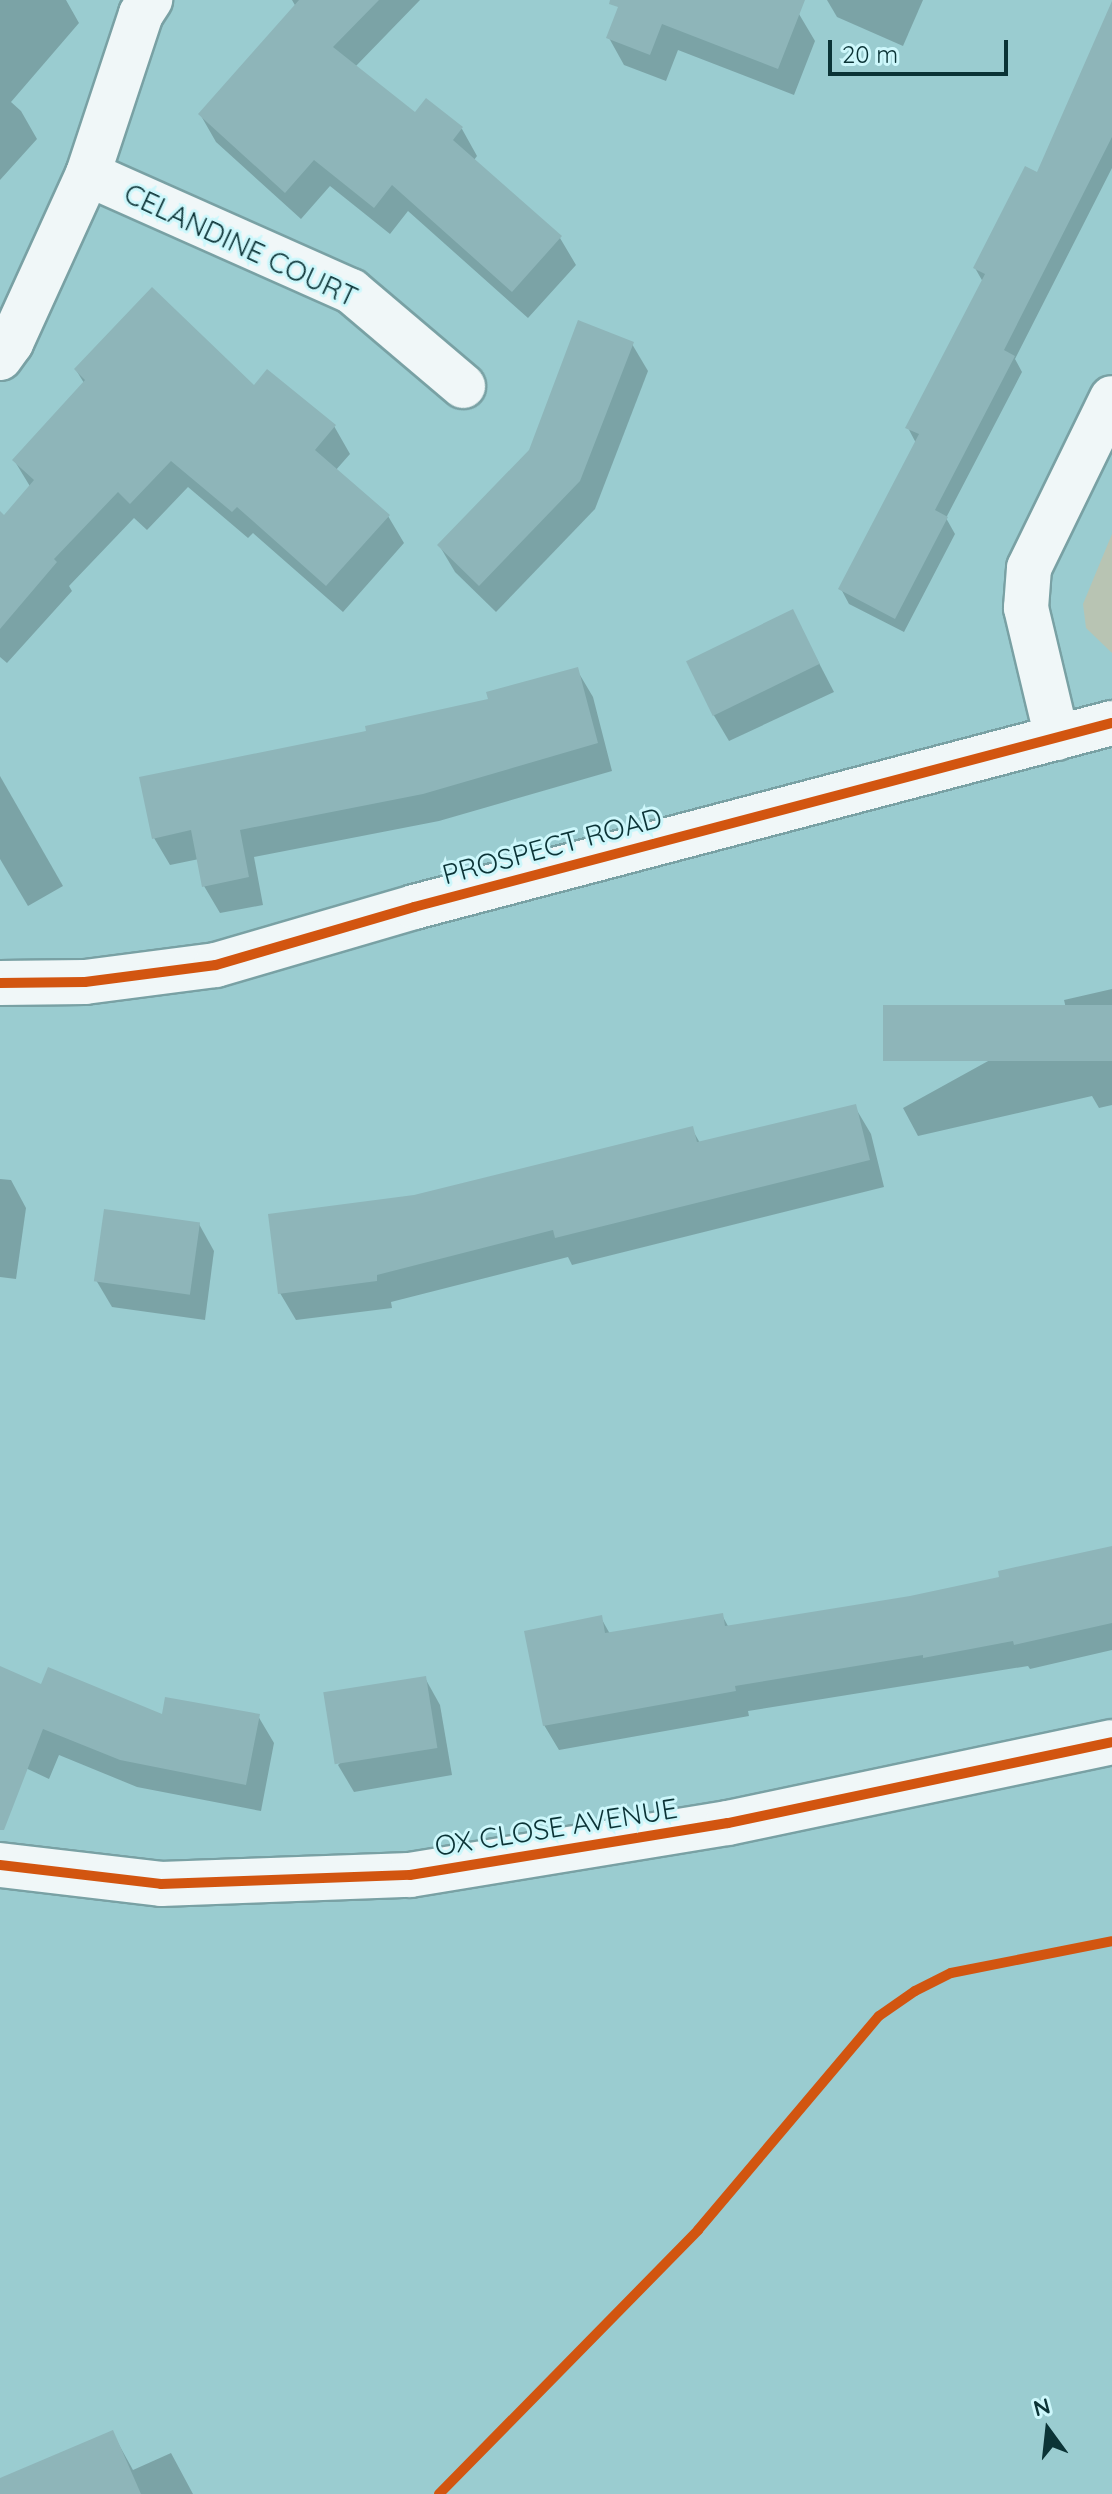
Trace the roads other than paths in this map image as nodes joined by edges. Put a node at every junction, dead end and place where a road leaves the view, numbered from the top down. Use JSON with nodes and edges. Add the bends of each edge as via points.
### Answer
{"nodes":[{"id":1,"x":150,"y":0,"type":"edge"},
{"id":2,"x":88,"y":174,"type":"junction"},
{"id":3,"x":0,"y":358,"type":"edge"},
{"id":4,"x":463,"y":386,"type":"dead end"},
{"id":5,"x":1112,"y":398,"type":"edge"},
{"id":6,"x":1112,"y":723,"type":"edge"},
{"id":7,"x":1057,"y":738,"type":"junction"},
{"id":8,"x":0,"y":983,"type":"edge"},
{"id":9,"x":1112,"y":1742,"type":"edge"},
{"id":10,"x":0,"y":1865,"type":"edge"}],
"edges":[{"from":1,"to":2,"type":"street"},
{"from":2,"to":3,"type":"street"},
{"from":2,"to":4,"type":"street","name":"CELANDINE COURT","via":[[351,291]]},
{"from":5,"to":7,"type":"street","via":[[1029,568],[1026,608]]},
{"from":6,"to":7,"type":"street","name":"PROSPECT ROAD"},
{"from":7,"to":8,"type":"street","name":"PROSPECT ROAD","via":[[414,907],[216,965],[85,982]]},
{"from":9,"to":10,"type":"street","name":"OX CLOSE AVENUE","via":[[728,1823],[410,1875],[161,1884]]}]}
